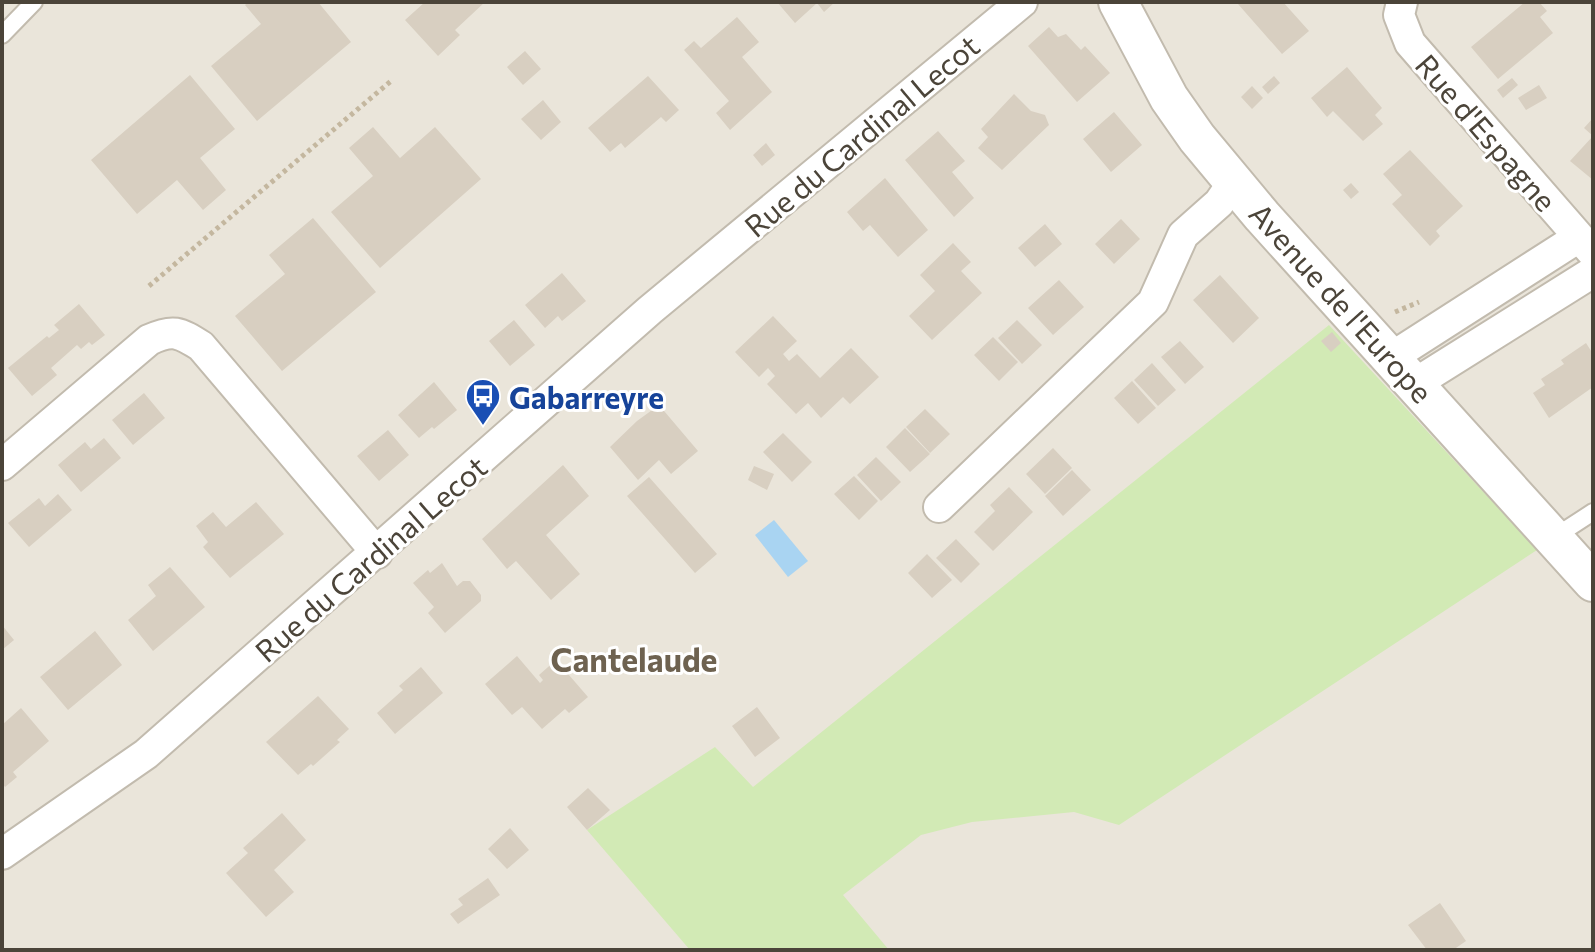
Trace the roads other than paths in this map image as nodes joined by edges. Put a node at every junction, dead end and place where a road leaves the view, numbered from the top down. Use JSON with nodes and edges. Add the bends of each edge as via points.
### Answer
{"nodes":[{"id":1,"x":34,"y":2,"type":"edge"},
{"id":2,"x":1022,"y":2,"type":"edge"},
{"id":3,"x":1118,"y":2,"type":"edge"},
{"id":4,"x":1402,"y":2,"type":"edge"},
{"id":5,"x":2,"y":35,"type":"edge"},
{"id":6,"x":1234,"y":181,"type":"junction"},
{"id":7,"x":1586,"y":245,"type":"edge"},
{"id":8,"x":1593,"y":272,"type":"edge"},
{"id":9,"x":1404,"y":370,"type":"junction"},
{"id":10,"x":2,"y":465,"type":"edge"},
{"id":11,"x":939,"y":507,"type":"dead end"},
{"id":12,"x":1593,"y":512,"type":"edge"},
{"id":13,"x":1553,"y":538,"type":"junction"},
{"id":14,"x":377,"y":553,"type":"junction"},
{"id":15,"x":1593,"y":582,"type":"edge"},
{"id":16,"x":2,"y":854,"type":"edge"}],
"edges":[{"from":1,"to":5,"type":"lane"},
{"from":2,"to":14,"type":"street","name":"Rue du Cardinal Lecot","via":[[650,310]]},
{"from":3,"to":6,"type":"street","name":"Avenue de l'Europe","via":[[1169,98]]},
{"from":4,"to":7,"type":"street","name":"Rue d'Espagne","via":[[1399,15],[1410,43]]},
{"from":6,"to":9,"type":"street","name":"Avenue de l'Europe"},
{"from":6,"to":11,"type":"street","via":[[1219,203],[1183,235],[1153,302]]},
{"from":7,"to":9,"type":"street"},
{"from":8,"to":9,"type":"street"},
{"from":9,"to":13,"type":"street","name":"Avenue de l'Europe"},
{"from":10,"to":14,"type":"street","via":[[149,340],[167,332],[182,334],[201,346]]},
{"from":12,"to":13,"type":"lane"},
{"from":13,"to":15,"type":"street","name":"Avenue de l'Europe"},
{"from":14,"to":16,"type":"street","name":"Rue du Cardinal Lecot","via":[[146,754]]}]}
